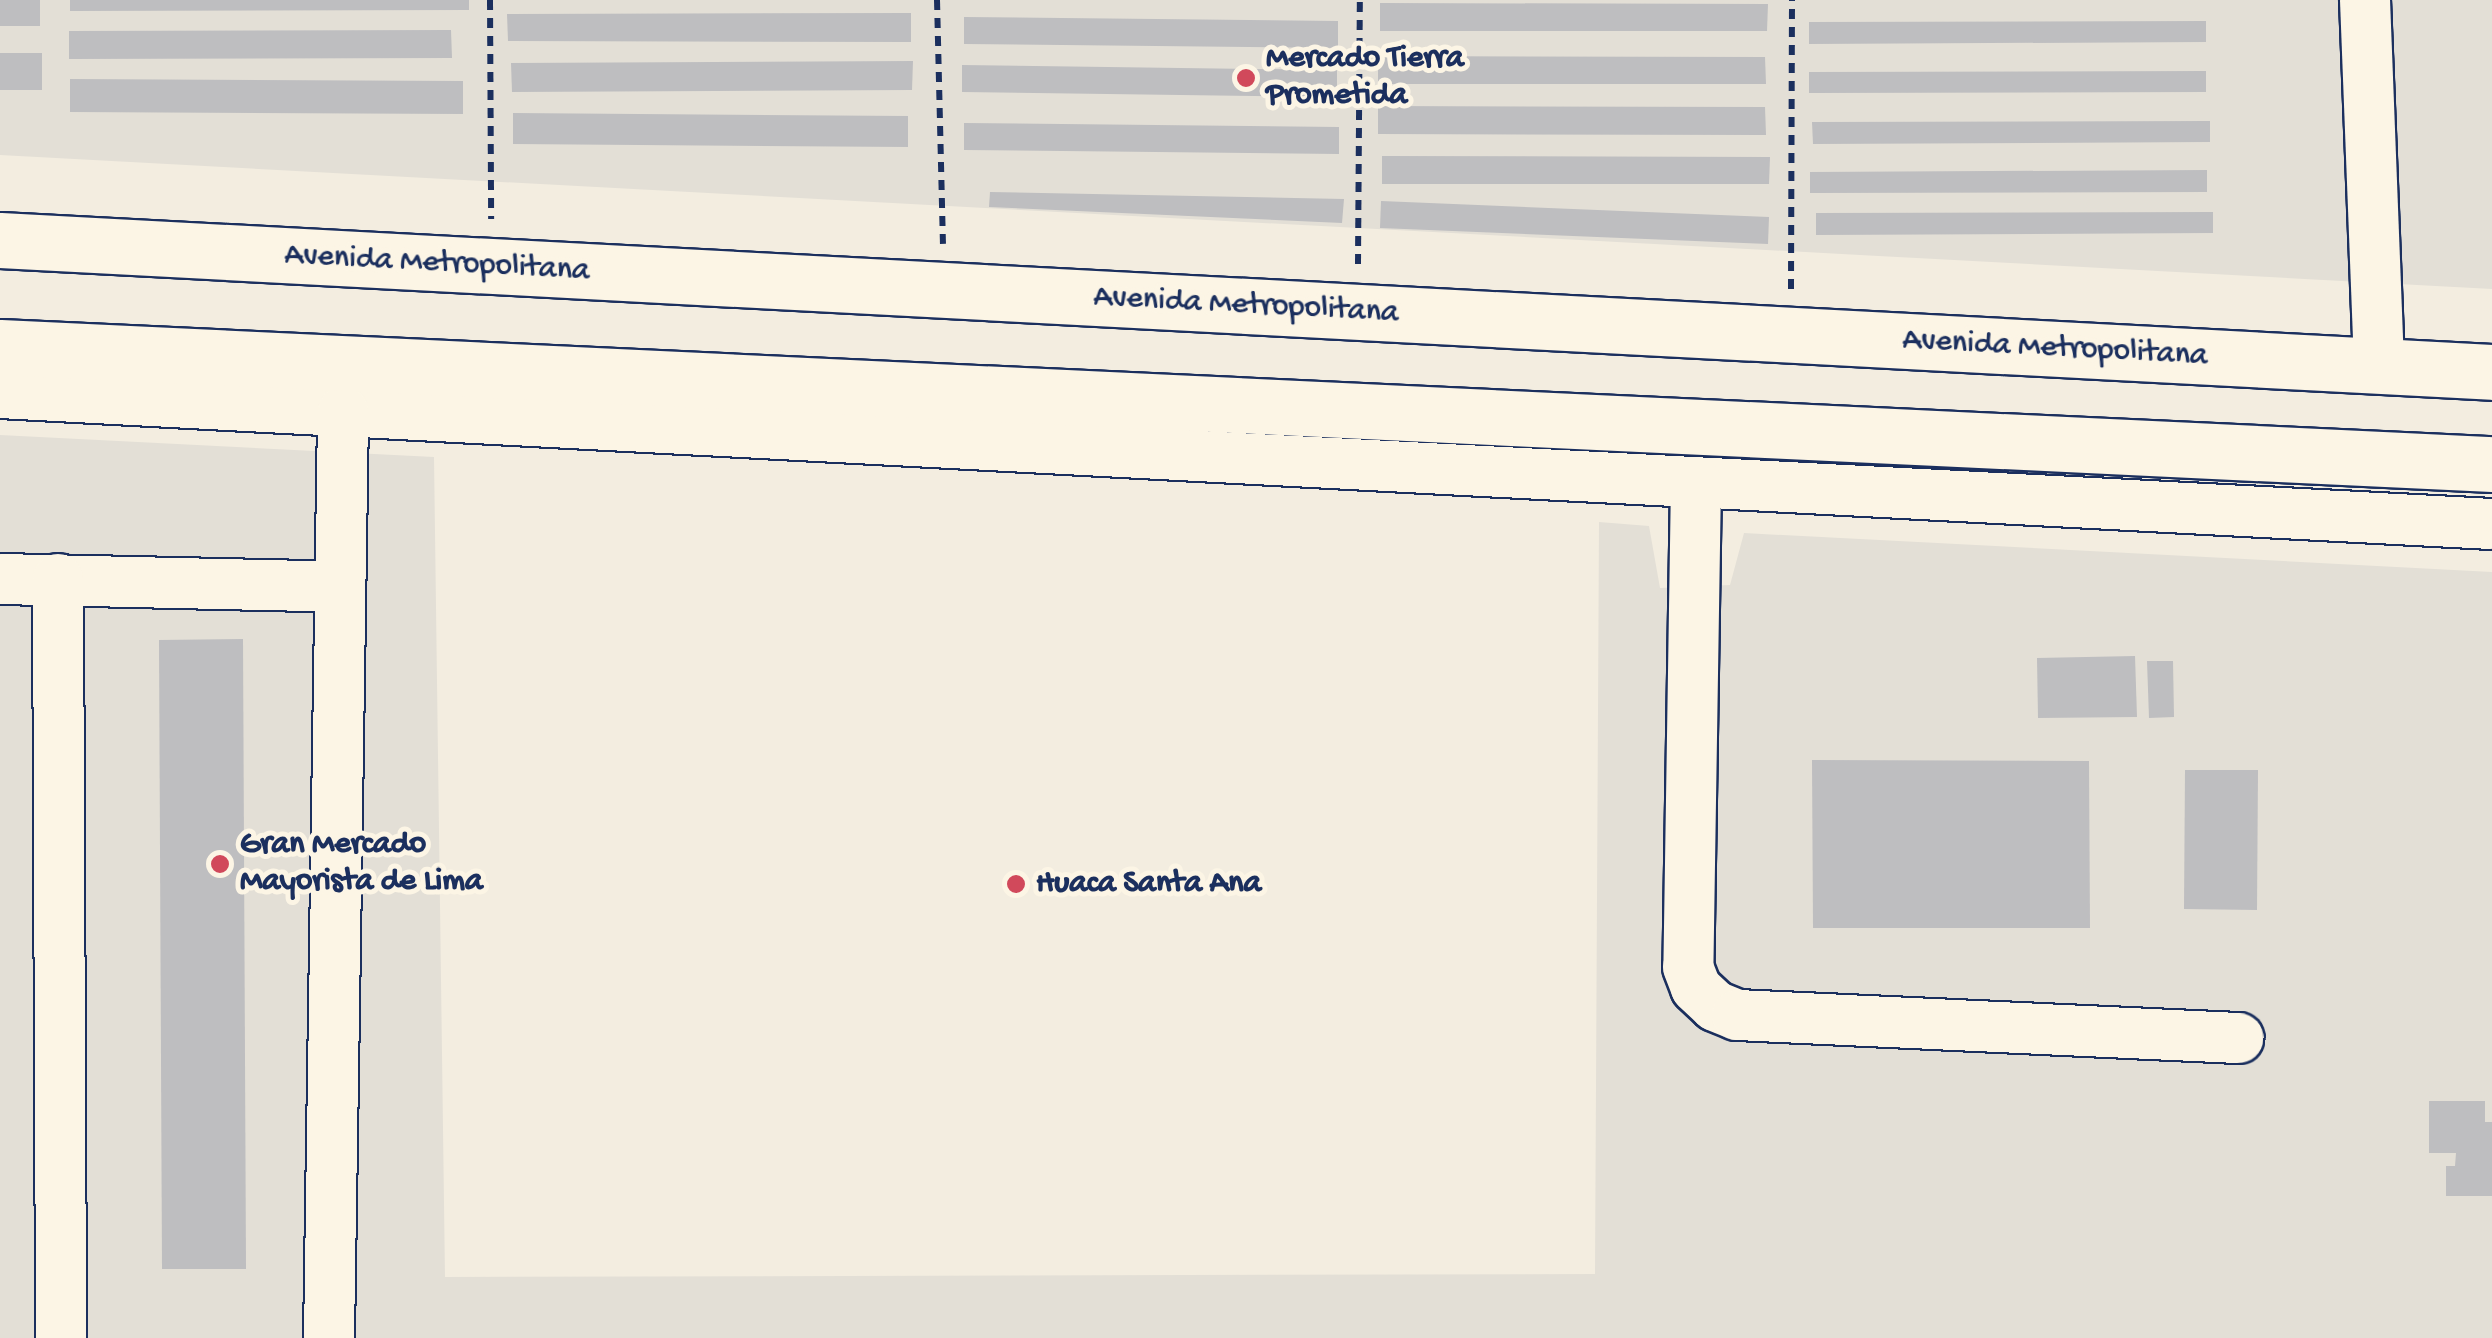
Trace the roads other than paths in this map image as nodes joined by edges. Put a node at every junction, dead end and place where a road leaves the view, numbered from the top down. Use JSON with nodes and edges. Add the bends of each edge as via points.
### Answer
{"nodes":[{"id":1,"x":2365,"y":0,"type":"edge"},
{"id":2,"x":0,"y":240,"type":"edge"},
{"id":3,"x":0,"y":347,"type":"edge"},
{"id":4,"x":2380,"y":366,"type":"junction"},
{"id":5,"x":2492,"y":372,"type":"edge"},
{"id":6,"x":0,"y":393,"type":"edge"},
{"id":7,"x":343,"y":411,"type":"junction"},
{"id":8,"x":2492,"y":464,"type":"edge"},
{"id":9,"x":1696,"y":482,"type":"junction"},
{"id":10,"x":2492,"y":524,"type":"edge"},
{"id":11,"x":0,"y":579,"type":"edge"},
{"id":12,"x":58,"y":579,"type":"junction"},
{"id":13,"x":340,"y":587,"type":"junction"},
{"id":14,"x":2238,"y":1038,"type":"dead end"},
{"id":15,"x":61,"y":1338,"type":"edge"},
{"id":16,"x":329,"y":1338,"type":"edge"}],
"edges":[{"from":1,"to":4,"type":"street"},
{"from":2,"to":4,"type":"main road","name":"Avenida Metropolitana"},
{"from":3,"to":8,"type":"main road"},
{"from":4,"to":5,"type":"main road","name":"Avenida Metropolitana"},
{"from":6,"to":7,"type":"street"},
{"from":7,"to":9,"type":"street"},
{"from":7,"to":13,"type":"street"},
{"from":9,"to":10,"type":"street"},
{"from":9,"to":14,"type":"street","via":[[1688,967],[1696,988],[1737,1015]]},
{"from":11,"to":12,"type":"street"},
{"from":12,"to":13,"type":"street"},
{"from":12,"to":15,"type":"street"},
{"from":13,"to":16,"type":"street"}]}
